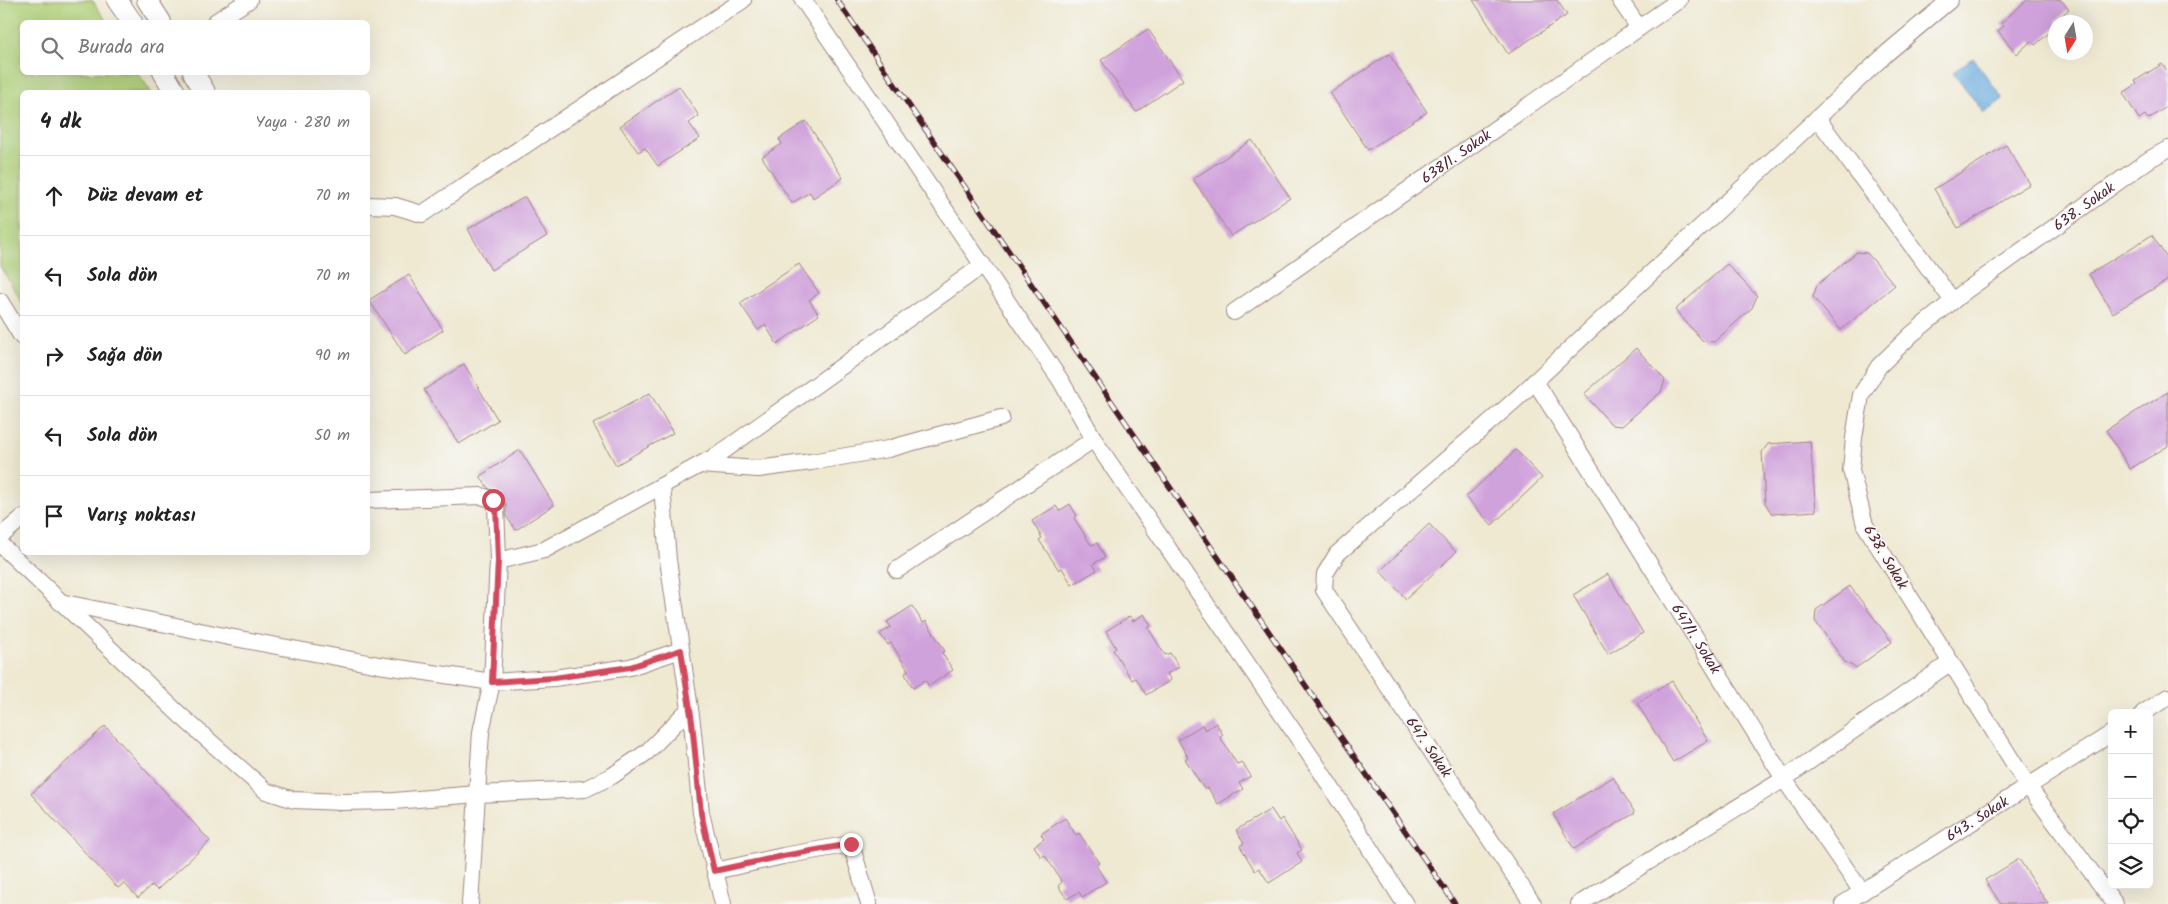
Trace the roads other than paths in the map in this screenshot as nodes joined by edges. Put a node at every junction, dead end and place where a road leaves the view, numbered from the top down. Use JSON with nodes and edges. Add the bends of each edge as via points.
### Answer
{"nodes":[{"id":1,"x":117,"y":0,"type":"edge"},
{"id":2,"x":147,"y":0,"type":"edge"},
{"id":3,"x":249,"y":0,"type":"edge"},
{"id":4,"x":743,"y":0,"type":"edge"},
{"id":5,"x":802,"y":0,"type":"edge"},
{"id":6,"x":1620,"y":0,"type":"edge"},
{"id":7,"x":1678,"y":0,"type":"edge"},
{"id":8,"x":1950,"y":0,"type":"edge"},
{"id":9,"x":131,"y":20,"type":"edge"},
{"id":10,"x":160,"y":20,"type":"edge"},
{"id":11,"x":218,"y":20,"type":"edge"},
{"id":12,"x":1639,"y":28,"type":"junction"},
{"id":13,"x":165,"y":75,"type":"edge"},
{"id":14,"x":194,"y":75,"type":"edge"},
{"id":15,"x":174,"y":90,"type":"edge"},
{"id":16,"x":204,"y":90,"type":"edge"},
{"id":17,"x":1817,"y":118,"type":"junction"},
{"id":18,"x":2168,"y":149,"type":"edge"},
{"id":19,"x":370,"y":205,"type":"edge"},
{"id":20,"x":983,"y":265,"type":"junction"},
{"id":21,"x":0,"y":301,"type":"edge"},
{"id":22,"x":1953,"y":301,"type":"junction"},
{"id":23,"x":1234,"y":312,"type":"dead end"},
{"id":24,"x":20,"y":334,"type":"edge"},
{"id":25,"x":1535,"y":381,"type":"junction"},
{"id":26,"x":1001,"y":418,"type":"dead end"},
{"id":27,"x":1094,"y":439,"type":"junction"},
{"id":28,"x":700,"y":465,"type":"junction"},
{"id":29,"x":662,"y":486,"type":"junction"},
{"id":30,"x":370,"y":500,"type":"edge"},
{"id":31,"x":20,"y":520,"type":"edge"},
{"id":32,"x":0,"y":537,"type":"edge"},
{"id":33,"x":0,"y":544,"type":"edge"},
{"id":34,"x":498,"y":561,"type":"junction"},
{"id":35,"x":897,"y":570,"type":"dead end"},
{"id":36,"x":60,"y":602,"type":"junction"},
{"id":37,"x":681,"y":650,"type":"junction"},
{"id":38,"x":1951,"y":662,"type":"junction"},
{"id":39,"x":492,"y":682,"type":"junction"},
{"id":40,"x":2168,"y":697,"type":"edge"},
{"id":41,"x":690,"y":708,"type":"junction"},
{"id":42,"x":2149,"y":709,"type":"edge"},
{"id":43,"x":2108,"y":736,"type":"edge"},
{"id":44,"x":1784,"y":779,"type":"junction"},
{"id":45,"x":2028,"y":786,"type":"junction"},
{"id":46,"x":477,"y":794,"type":"junction"},
{"id":47,"x":714,"y":871,"type":"junction"},
{"id":48,"x":1862,"y":892,"type":"junction"},
{"id":49,"x":470,"y":904,"type":"edge"},
{"id":50,"x":722,"y":904,"type":"edge"},
{"id":51,"x":869,"y":904,"type":"edge"},
{"id":52,"x":1405,"y":904,"type":"edge"},
{"id":53,"x":1533,"y":904,"type":"edge"},
{"id":54,"x":1579,"y":904,"type":"edge"},
{"id":55,"x":1843,"y":904,"type":"edge"},
{"id":56,"x":2115,"y":904,"type":"edge"}],
"edges":[{"from":1,"to":9,"type":"street"},
{"from":2,"to":10,"type":"street"},
{"from":3,"to":11,"type":"street"},
{"from":4,"to":19,"type":"street","via":[[422,214],[394,206]]},
{"from":5,"to":20,"type":"street"},
{"from":6,"to":12,"type":"street"},
{"from":7,"to":12,"type":"street","name":"638/1. Sokak"},
{"from":8,"to":17,"type":"street"},
{"from":12,"to":23,"type":"street","name":"638/1. Sokak"},
{"from":13,"to":15,"type":"street"},
{"from":14,"to":16,"type":"street"},
{"from":17,"to":22,"type":"street"},
{"from":17,"to":25,"type":"street"},
{"from":18,"to":22,"type":"street","name":"638. Sokak"},
{"from":20,"to":27,"type":"street","via":[[1061,380]]},
{"from":20,"to":28,"type":"street"},
{"from":21,"to":24,"type":"street"},
{"from":22,"to":38,"type":"street","name":"638. Sokak","via":[[1879,366],[1861,395],[1851,470],[1865,525]]},
{"from":25,"to":44,"type":"street","name":"647/1. Sokak"},
{"from":25,"to":53,"type":"street","name":"647. Sokak","via":[[1337,554],[1325,574],[1324,590]]},
{"from":26,"to":28,"type":"street","via":[[888,449],[811,462],[758,469]]},
{"from":27,"to":35,"type":"street"},
{"from":27,"to":52,"type":"street","via":[[1318,767]]},
{"from":28,"to":29,"type":"street"},
{"from":29,"to":34,"type":"street","via":[[544,550]]},
{"from":29,"to":37,"type":"street","via":[[668,560]]},
{"from":30,"to":34,"type":"street","via":[[488,497],[496,505]]},
{"from":31,"to":32,"type":"street"},
{"from":33,"to":36,"type":"street"},
{"from":34,"to":39,"type":"street"},
{"from":36,"to":39,"type":"street","via":[[360,662]]},
{"from":36,"to":46,"type":"street","via":[[266,791],[294,800],[342,802]]},
{"from":37,"to":39,"type":"street","via":[[630,667],[554,678]]},
{"from":37,"to":41,"type":"street"},
{"from":38,"to":44,"type":"street"},
{"from":38,"to":45,"type":"street","name":"638. Sokak"},
{"from":39,"to":46,"type":"street","via":[[482,732]]},
{"from":40,"to":42,"type":"street"},
{"from":41,"to":46,"type":"street","via":[[647,752],[612,776],[585,789]]},
{"from":41,"to":47,"type":"street","via":[[701,813]]},
{"from":43,"to":45,"type":"street","name":"643. Sokak"},
{"from":44,"to":48,"type":"street","name":"647/1. Sokak"},
{"from":44,"to":54,"type":"street"},
{"from":45,"to":48,"type":"street","name":"643. Sokak"},
{"from":45,"to":56,"type":"street","name":"638. Sokak"},
{"from":46,"to":49,"type":"street"},
{"from":47,"to":50,"type":"street"},
{"from":47,"to":51,"type":"street","via":[[851,844]]},
{"from":48,"to":55,"type":"street","name":"643. Sokak"}]}
